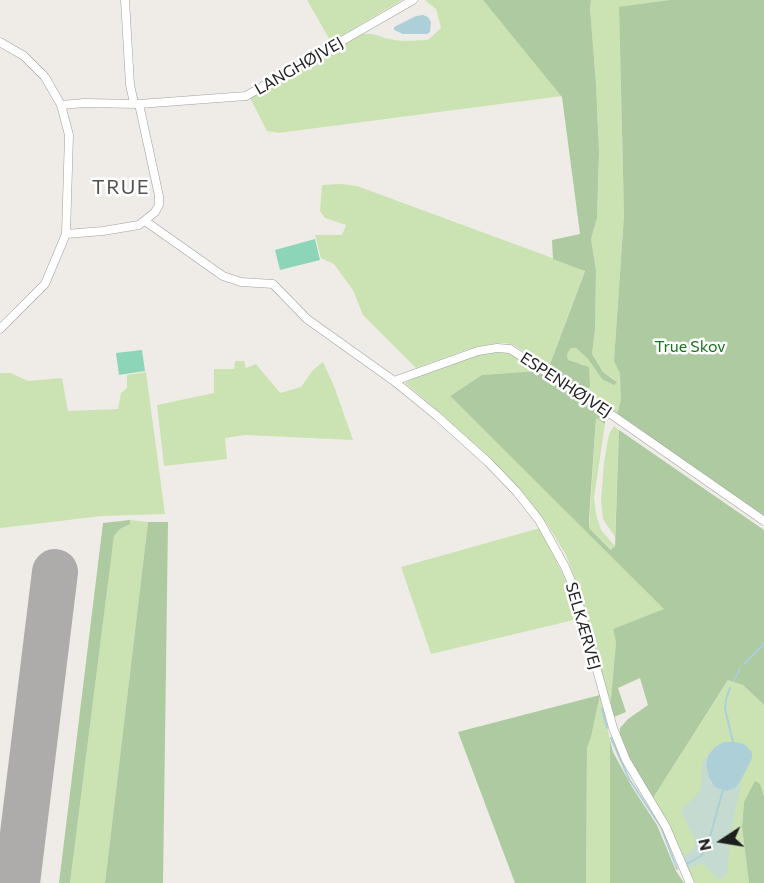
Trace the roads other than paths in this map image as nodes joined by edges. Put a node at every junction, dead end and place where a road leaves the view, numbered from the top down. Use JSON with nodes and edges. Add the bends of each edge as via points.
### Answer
{"nodes":[{"id":1,"x":125,"y":0,"type":"edge"},
{"id":2,"x":413,"y":0,"type":"edge"},
{"id":3,"x":0,"y":42,"type":"edge"},
{"id":4,"x":136,"y":104,"type":"junction"},
{"id":5,"x":61,"y":105,"type":"junction"},
{"id":6,"x":145,"y":221,"type":"junction"},
{"id":7,"x":66,"y":234,"type":"junction"},
{"id":8,"x":0,"y":329,"type":"edge"},
{"id":9,"x":394,"y":381,"type":"junction"},
{"id":10,"x":764,"y":521,"type":"edge"},
{"id":11,"x":690,"y":883,"type":"edge"}],
"edges":[{"from":1,"to":4,"type":"street","via":[[130,85]]},
{"from":2,"to":4,"type":"street","name":"LANGHØJVEJ","via":[[246,96]]},
{"from":3,"to":5,"type":"street","via":[[24,56],[45,76]]},
{"from":4,"to":5,"type":"street","name":"LANGHØJVEJ"},
{"from":4,"to":6,"type":"street","via":[[159,196],[159,205]]},
{"from":5,"to":7,"type":"street","via":[[69,135]]},
{"from":6,"to":7,"type":"street","via":[[130,227]]},
{"from":6,"to":9,"type":"street","via":[[223,276],[241,282],[273,284],[307,319]]},
{"from":7,"to":8,"type":"street","via":[[45,284]]},
{"from":9,"to":10,"type":"street","name":"ESPENHØJVEJ","via":[[478,351],[510,349]]},
{"from":9,"to":11,"type":"street","name":"SELKÆRVEJ","via":[[516,491],[557,550],[575,590],[618,741],[666,827]]}]}
